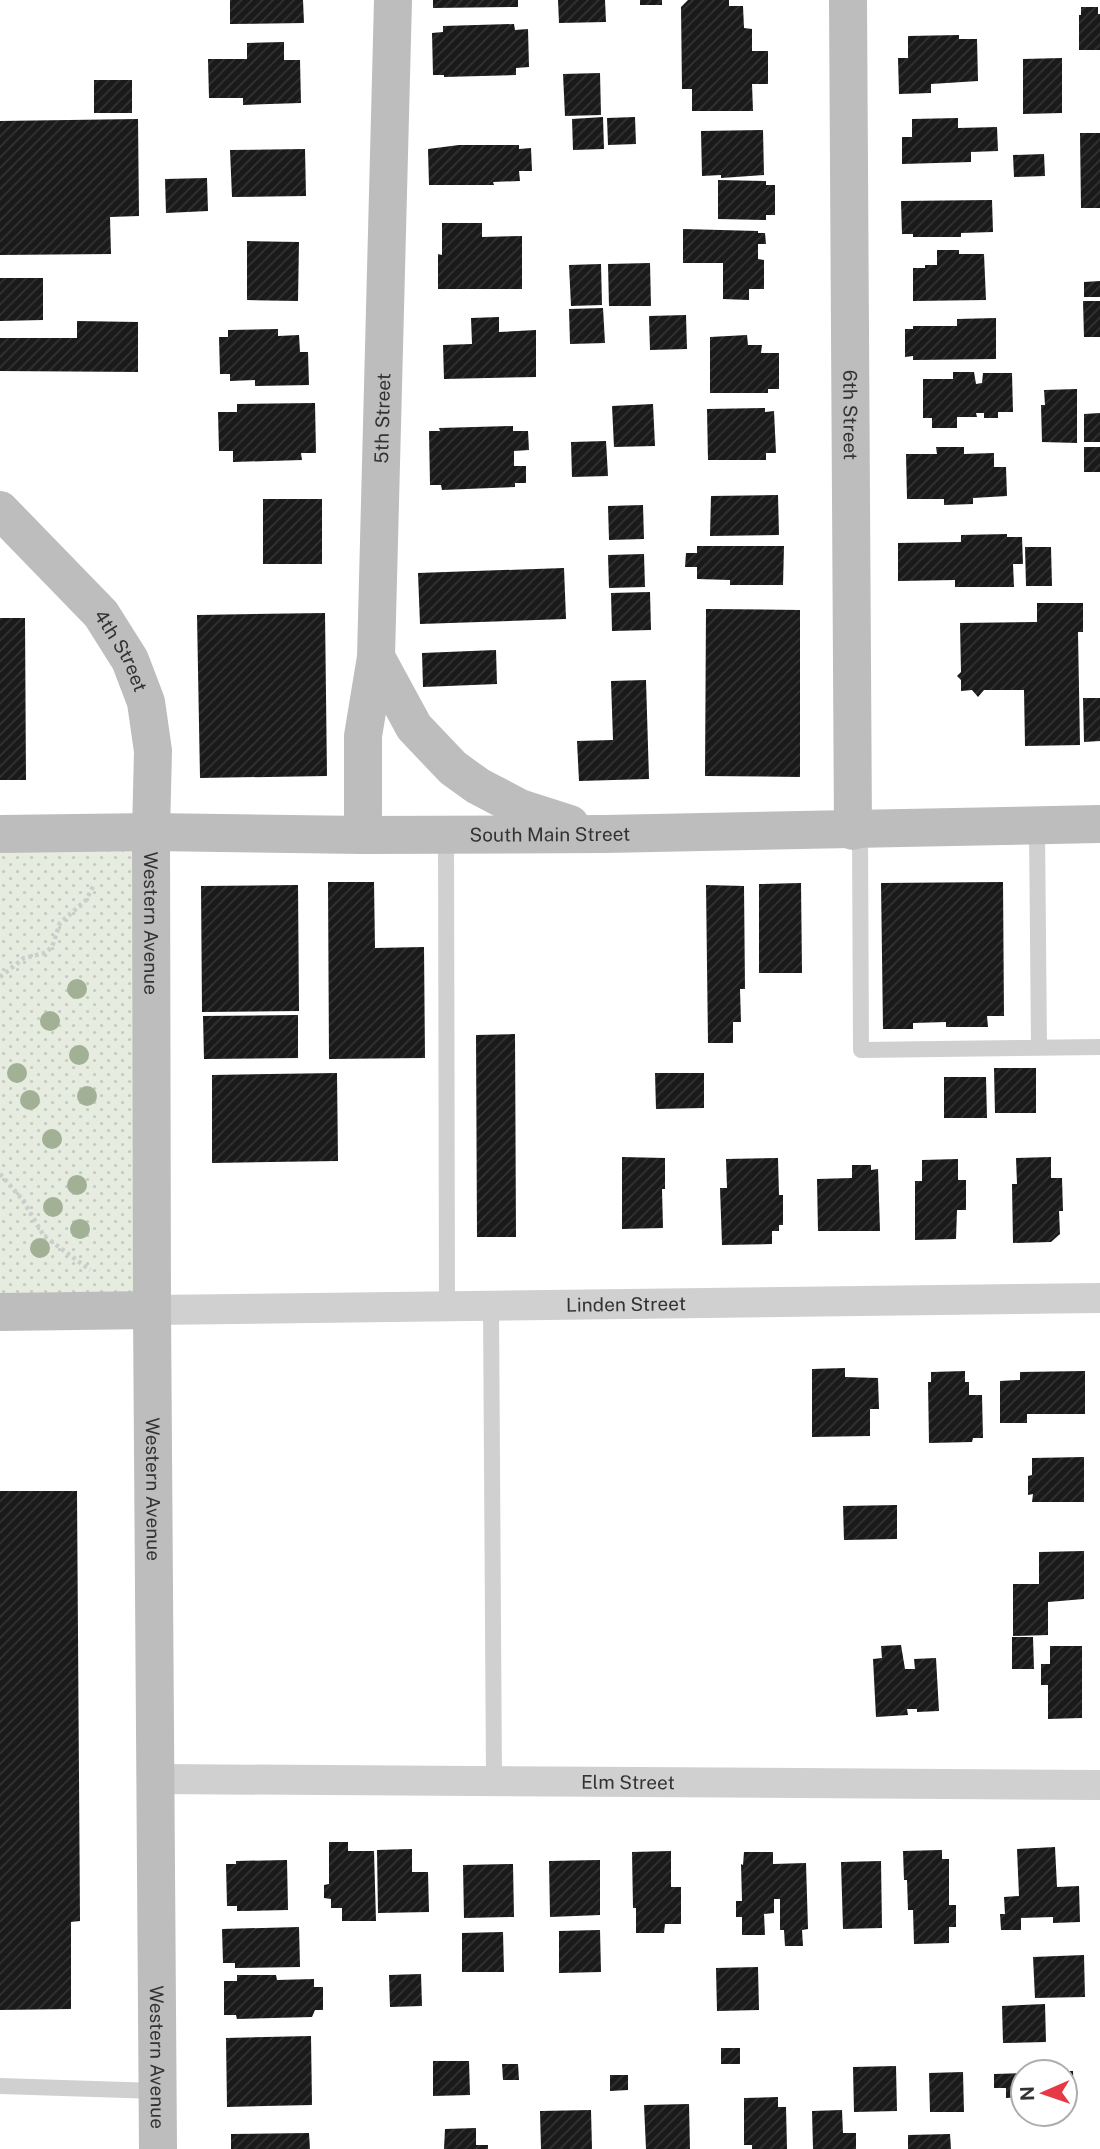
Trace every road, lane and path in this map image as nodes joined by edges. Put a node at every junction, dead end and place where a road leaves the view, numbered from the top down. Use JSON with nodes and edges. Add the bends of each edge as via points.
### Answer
{"nodes":[{"id":1,"x":393,"y":0,"type":"edge"},
{"id":2,"x":848,"y":0,"type":"edge"},
{"id":3,"x":0,"y":510,"type":"edge"},
{"id":4,"x":376,"y":657,"type":"junction"},
{"id":5,"x":1100,"y":824,"type":"edge"},
{"id":6,"x":1037,"y":826,"type":"junction"},
{"id":7,"x":856,"y":831,"type":"junction"},
{"id":8,"x":151,"y":832,"type":"junction"},
{"id":9,"x":0,"y":834,"type":"edge"},
{"id":10,"x":605,"y":834,"type":"junction"},
{"id":11,"x":363,"y":835,"type":"junction"},
{"id":12,"x":446,"y":835,"type":"junction"},
{"id":13,"x":94,"y":885,"type":"dead end"},
{"id":14,"x":0,"y":977,"type":"edge"},
{"id":15,"x":1100,"y":1047,"type":"edge"},
{"id":16,"x":1039,"y":1048,"type":"junction"},
{"id":17,"x":0,"y":1174,"type":"edge"},
{"id":18,"x":90,"y":1270,"type":"dead end"},
{"id":19,"x":1100,"y":1298,"type":"edge"},
{"id":20,"x":491,"y":1305,"type":"junction"},
{"id":21,"x":447,"y":1306,"type":"junction"},
{"id":22,"x":152,"y":1311,"type":"junction"},
{"id":23,"x":0,"y":1312,"type":"edge"},
{"id":24,"x":156,"y":1779,"type":"junction"},
{"id":25,"x":494,"y":1781,"type":"junction"},
{"id":26,"x":1100,"y":1785,"type":"edge"},
{"id":27,"x":0,"y":2085,"type":"edge"},
{"id":28,"x":158,"y":2091,"type":"junction"},
{"id":29,"x":158,"y":2149,"type":"edge"}],
"edges":[{"from":1,"to":4,"type":"main road","name":"5th Street"},
{"from":2,"to":7,"type":"main road","name":"6th Street"},
{"from":3,"to":8,"type":"main road","name":"4th Street","via":[[101,614],[131,660],[146,702],[153,751]]},
{"from":4,"to":10,"type":"main road","via":[[414,727],[453,768],[520,808]]},
{"from":4,"to":11,"type":"main road","name":"5th Street","via":[[363,736]]},
{"from":5,"to":6,"type":"main road","name":"South Main Street"},
{"from":6,"to":7,"type":"main road","name":"South Main Street"},
{"from":6,"to":16,"type":"lane"},
{"from":7,"to":10,"type":"main road","name":"South Main Street"},
{"from":7,"to":16,"type":"lane","via":[[861,1050]]},
{"from":8,"to":9,"type":"main road","name":"South Main Street"},
{"from":8,"to":11,"type":"main road","name":"South Main Street"},
{"from":8,"to":22,"type":"main road","name":"Western Avenue"},
{"from":10,"to":12,"type":"main road","name":"South Main Street"},
{"from":11,"to":12,"type":"main road","name":"South Main Street"},
{"from":12,"to":21,"type":"lane"},
{"from":13,"to":14,"type":"path","via":[[86,900],[60,923],[52,947],[24,958]]},
{"from":15,"to":16,"type":"lane"},
{"from":17,"to":18,"type":"path","via":[[44,1236]]},
{"from":19,"to":20,"type":"street","name":"Linden Street"},
{"from":20,"to":21,"type":"street","name":"Linden Street"},
{"from":20,"to":25,"type":"lane"},
{"from":21,"to":22,"type":"street","name":"Linden Street"},
{"from":22,"to":23,"type":"main road"},
{"from":22,"to":24,"type":"main road","name":"Western Avenue"},
{"from":24,"to":25,"type":"street","name":"Elm Street"},
{"from":24,"to":28,"type":"main road","name":"Western Avenue"},
{"from":25,"to":26,"type":"street","name":"Elm Street"},
{"from":27,"to":28,"type":"lane"},
{"from":28,"to":29,"type":"main road","name":"Western Avenue"}]}
